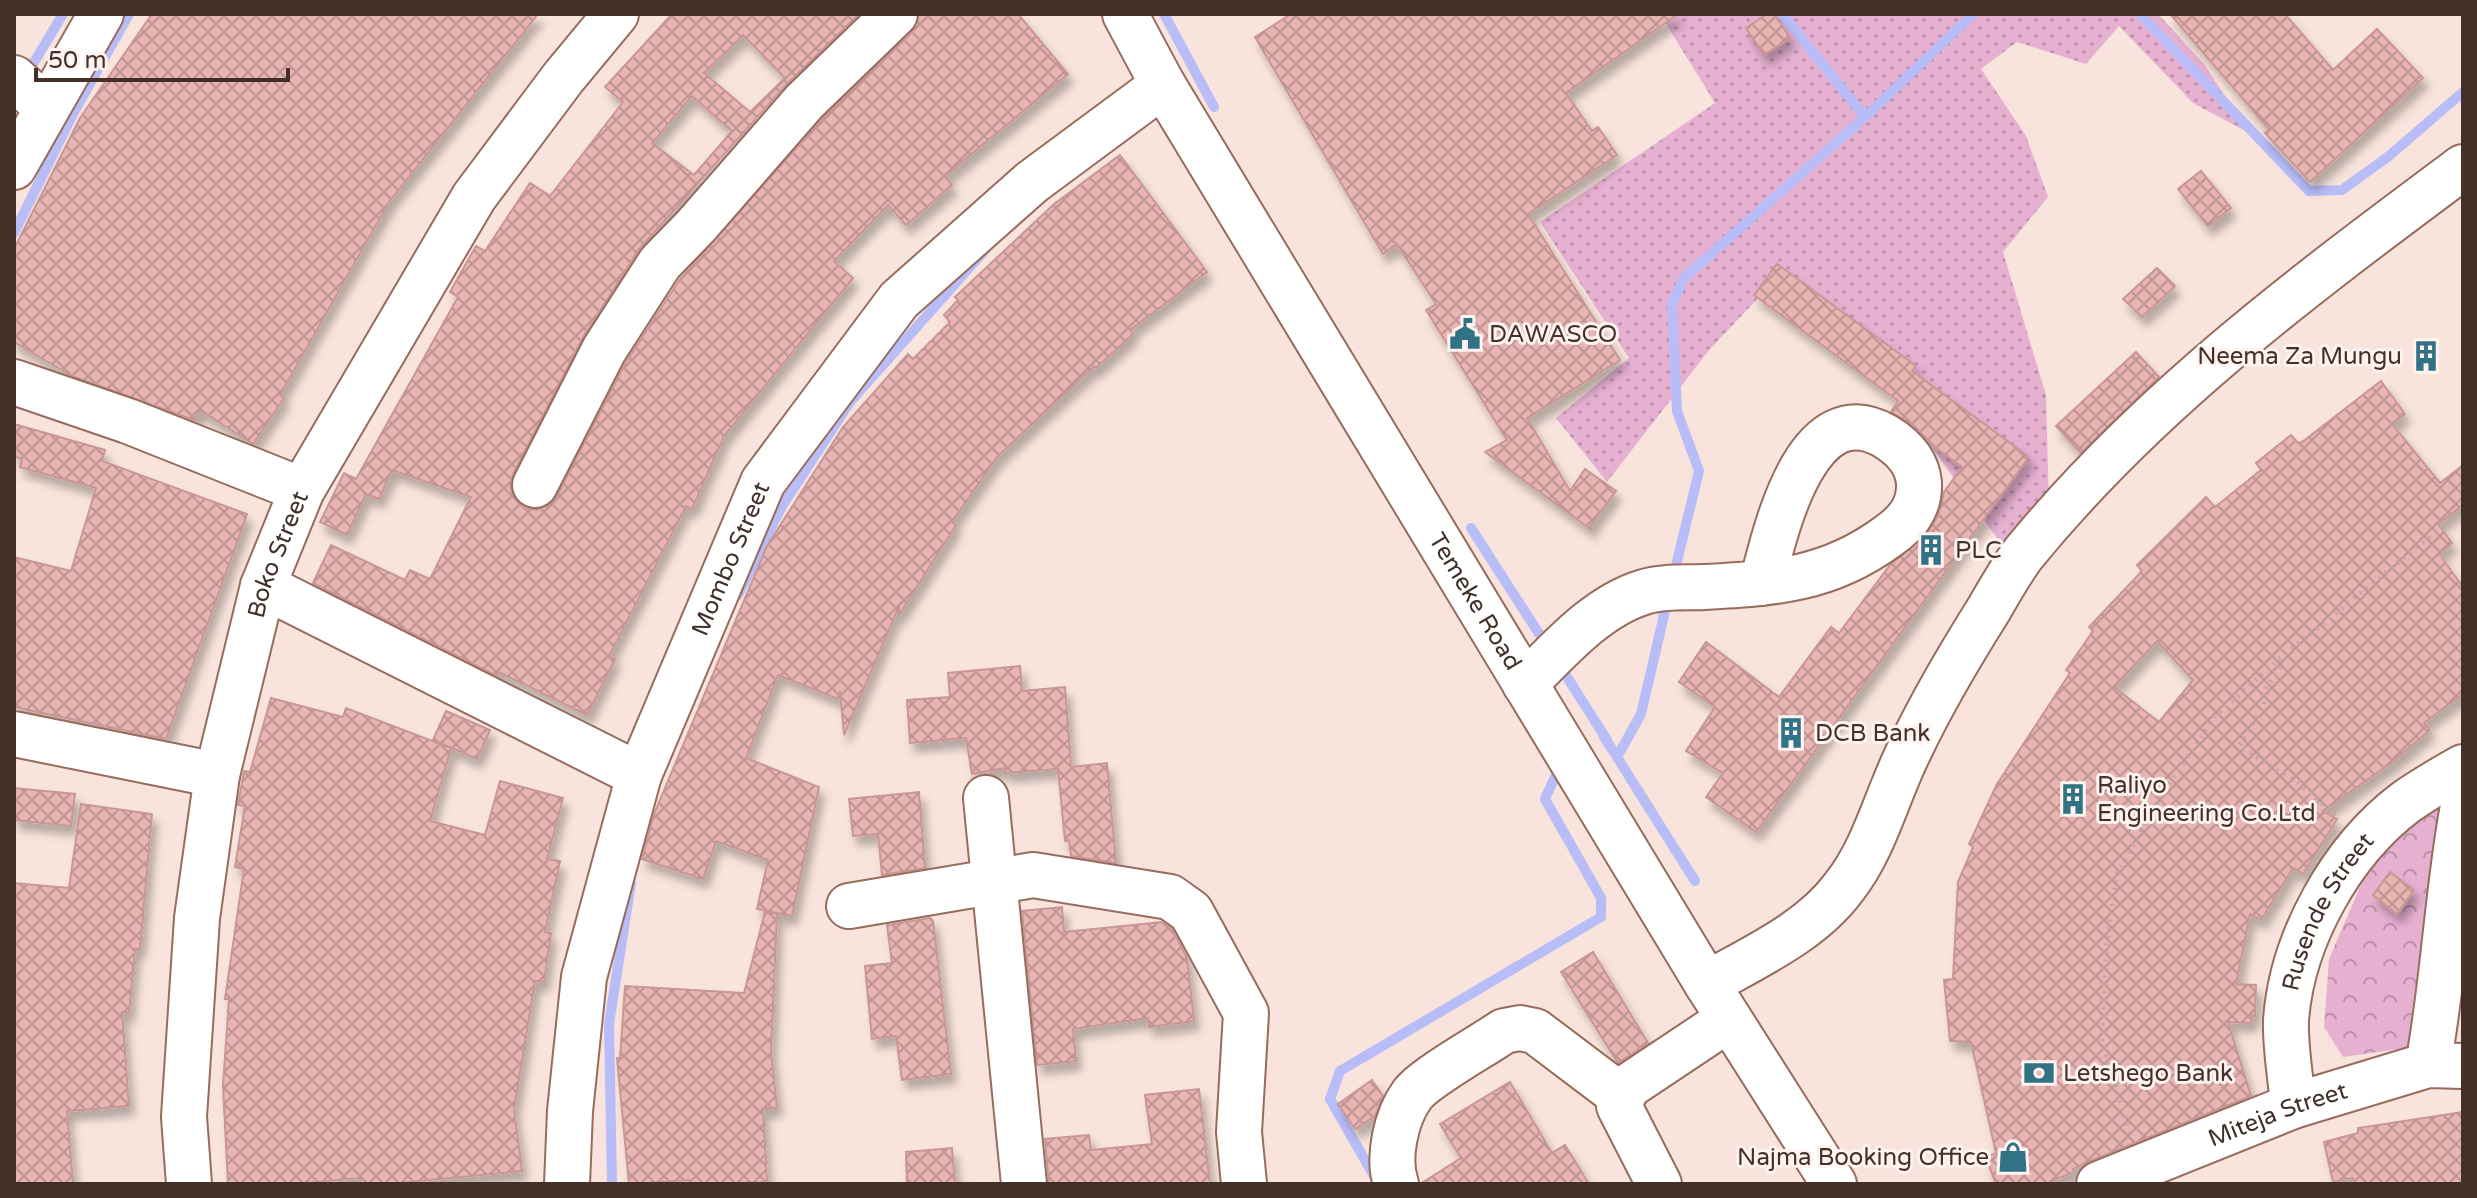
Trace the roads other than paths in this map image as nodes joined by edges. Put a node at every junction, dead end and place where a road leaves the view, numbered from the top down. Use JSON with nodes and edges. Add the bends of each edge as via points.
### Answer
{"nodes":[{"id":1,"x":101,"y":14,"type":"edge"},
{"id":2,"x":616,"y":14,"type":"edge"},
{"id":3,"x":895,"y":14,"type":"edge"},
{"id":4,"x":1125,"y":14,"type":"edge"},
{"id":5,"x":14,"y":78,"type":"edge"},
{"id":6,"x":1163,"y":85,"type":"junction"},
{"id":7,"x":47,"y":108,"type":"junction"},
{"id":8,"x":14,"y":167,"type":"edge"},
{"id":9,"x":2463,"y":167,"type":"edge"},
{"id":10,"x":14,"y":382,"type":"edge"},
{"id":11,"x":535,"y":485,"type":"dead end"},
{"id":12,"x":302,"y":490,"type":"junction"},
{"id":13,"x":1762,"y":583,"type":"dead end"},
{"id":14,"x":263,"y":586,"type":"junction"},
{"id":15,"x":1525,"y":684,"type":"junction"},
{"id":16,"x":14,"y":734,"type":"edge"},
{"id":17,"x":2463,"y":767,"type":"edge"},
{"id":18,"x":217,"y":775,"type":"junction"},
{"id":19,"x":639,"y":775,"type":"junction"},
{"id":20,"x":986,"y":798,"type":"dead end"},
{"id":21,"x":2463,"y":806,"type":"edge"},
{"id":22,"x":992,"y":879,"type":"junction"},
{"id":23,"x":849,"y":906,"type":"dead end"},
{"id":24,"x":1718,"y":1002,"type":"junction"},
{"id":25,"x":2446,"y":1066,"type":"edge"},
{"id":26,"x":1621,"y":1096,"type":"junction"},
{"id":27,"x":2293,"y":1106,"type":"junction"},
{"id":28,"x":189,"y":1184,"type":"edge"},
{"id":29,"x":567,"y":1184,"type":"edge"},
{"id":30,"x":1024,"y":1184,"type":"edge"},
{"id":31,"x":1244,"y":1184,"type":"edge"},
{"id":32,"x":1396,"y":1184,"type":"edge"},
{"id":33,"x":1659,"y":1184,"type":"edge"},
{"id":34,"x":1834,"y":1184,"type":"edge"},
{"id":35,"x":2099,"y":1184,"type":"edge"}],
"edges":[{"from":1,"to":7,"type":"street"},
{"from":2,"to":12,"type":"street","name":"Boko Street","via":[[474,197]]},
{"from":3,"to":11,"type":"street","via":[[804,102],[660,263],[604,350]]},
{"from":4,"to":6,"type":"street","name":"Temeke Road"},
{"from":5,"to":7,"type":"street"},
{"from":6,"to":15,"type":"street","name":"Temeke Road"},
{"from":6,"to":19,"type":"street","name":"Mombo Street","via":[[1032,182],[899,300],[763,482]]},
{"from":7,"to":8,"type":"street"},
{"from":9,"to":24,"type":"street","via":[[2294,293],[2109,457],[2022,555],[1965,646],[1845,887]]},
{"from":10,"to":12,"type":"street"},
{"from":12,"to":14,"type":"street","name":"Boko Street"},
{"from":13,"to":15,"type":"street","via":[[1644,592],[1590,622]]},
{"from":14,"to":18,"type":"street","name":"Boko Street"},
{"from":14,"to":19,"type":"street"},
{"from":15,"to":24,"type":"street","name":"Temeke Road"},
{"from":16,"to":18,"type":"street"},
{"from":17,"to":27,"type":"street","name":"Rusende Street","via":[[2375,828],[2345,866],[2311,926],[2293,974],[2286,1023]]},
{"from":18,"to":28,"type":"street","name":"Boko Street","via":[[197,918],[184,1117]]},
{"from":19,"to":29,"type":"street","name":"Mombo Street","via":[[584,977]]},
{"from":20,"to":22,"type":"street"},
{"from":21,"to":25,"type":"street","via":[[2441,993]]},
{"from":22,"to":23,"type":"street"},
{"from":22,"to":30,"type":"street"},
{"from":22,"to":31,"type":"street","via":[[1033,875],[1170,897],[1191,912],[1246,1013],[1239,1132]]},
{"from":24,"to":26,"type":"street"},
{"from":24,"to":34,"type":"street","name":"Temeke Road"},
{"from":25,"to":27,"type":"street","name":"Miteja Street"},
{"from":26,"to":32,"type":"street","via":[[1535,1031],[1504,1031],[1413,1092],[1392,1152]]},
{"from":26,"to":33,"type":"street","via":[[1619,1106]]},
{"from":27,"to":35,"type":"street","name":"Miteja Street"}]}
